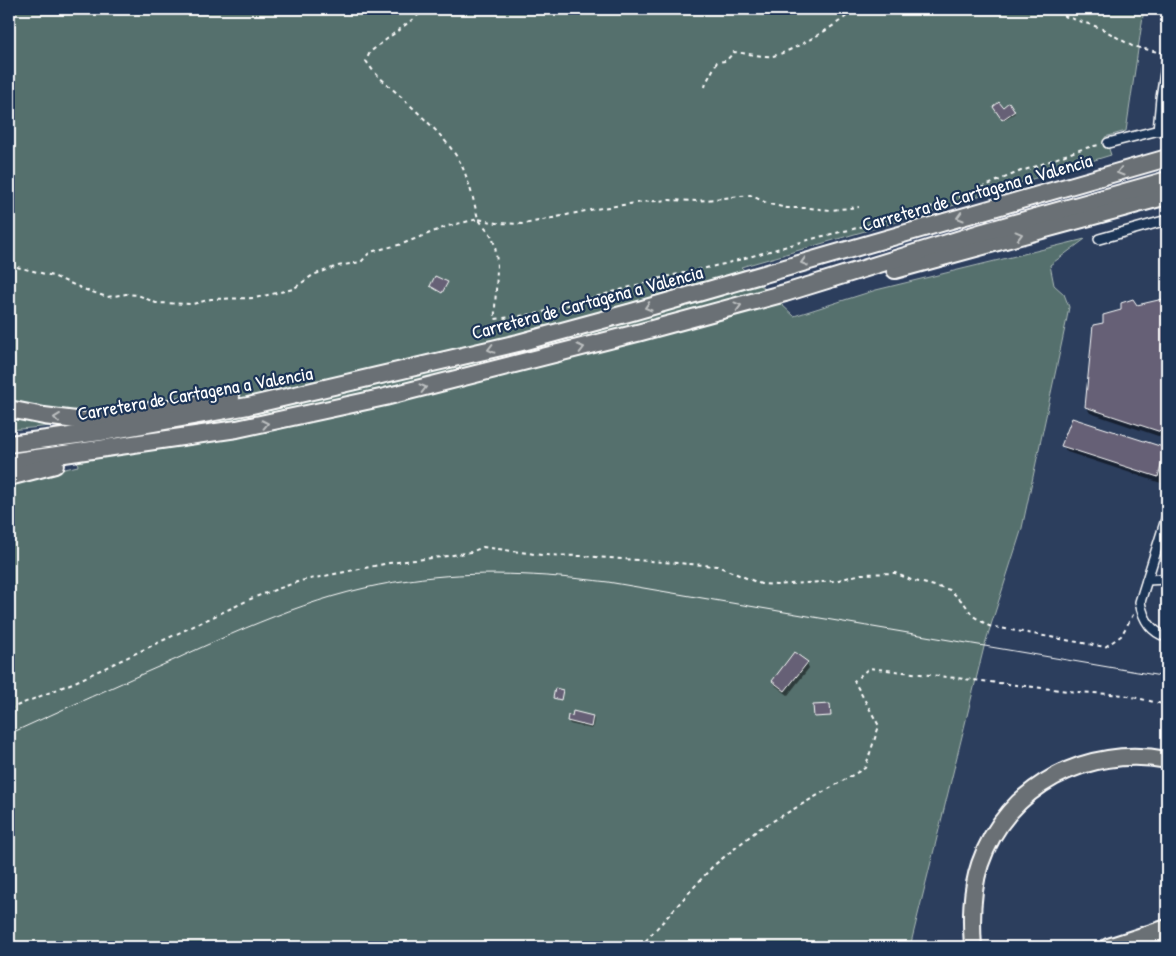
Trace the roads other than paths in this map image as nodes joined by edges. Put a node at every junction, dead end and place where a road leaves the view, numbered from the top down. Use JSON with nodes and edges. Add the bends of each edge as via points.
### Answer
{"nodes":[{"id":1,"x":1167,"y":60,"type":"edge"},
{"id":2,"x":1163,"y":130,"type":"edge"},
{"id":3,"x":1108,"y":143,"type":"road end"},
{"id":4,"x":1167,"y":158,"type":"edge"},
{"id":5,"x":1167,"y":180,"type":"edge"},
{"id":6,"x":1167,"y":196,"type":"edge"},
{"id":7,"x":1167,"y":220,"type":"edge"},
{"id":8,"x":1099,"y":239,"type":"dead end"},
{"id":9,"x":785,"y":293,"type":"junction"},
{"id":10,"x":382,"y":376,"type":"junction"},
{"id":11,"x":9,"y":409,"type":"edge"},
{"id":12,"x":237,"y":430,"type":"junction"},
{"id":13,"x":9,"y":444,"type":"edge"},
{"id":14,"x":9,"y":462,"type":"edge"},
{"id":15,"x":9,"y":477,"type":"edge"},
{"id":16,"x":1167,"y":516,"type":"edge"},
{"id":17,"x":1167,"y":578,"type":"edge"},
{"id":18,"x":1147,"y":580,"type":"junction"},
{"id":19,"x":1167,"y":637,"type":"edge"},
{"id":20,"x":1167,"y":760,"type":"edge"},
{"id":21,"x":1167,"y":772,"type":"edge"},
{"id":22,"x":1167,"y":928,"type":"edge"},
{"id":23,"x":976,"y":941,"type":"edge"},
{"id":24,"x":1167,"y":944,"type":"edge"},
{"id":25,"x":1108,"y":947,"type":"edge"},
{"id":26,"x":1147,"y":947,"type":"edge"}],
"edges":[{"from":1,"to":2,"type":"street","via":[[1161,98]]},
{"from":2,"to":3,"type":"street"},
{"from":4,"to":10,"type":"highway","name":"Carretera de Cartagena a Valencia","one_way":true,"via":[[586,325]]},
{"from":5,"to":9,"type":"highway","name":"Carretera de Cartagena a Valencia","via":[[927,248]]},
{"from":9,"to":6,"type":"highway","one_way":true,"via":[[853,283],[937,257]]},
{"from":7,"to":8,"type":"street"},
{"from":12,"to":9,"type":"highway","name":"Carretera de Cartagena a Valencia","one_way":true,"via":[[385,397]]},
{"from":10,"to":11,"type":"highway","one_way":true,"via":[[84,421]]},
{"from":10,"to":13,"type":"highway","name":"Carretera de Cartagena a Valencia","via":[[197,416]]},
{"from":12,"to":14,"type":"highway","name":"Carretera de Cartagena a Valencia"},
{"from":12,"to":15,"type":"highway","via":[[58,464]]},
{"from":16,"to":18,"type":"street"},
{"from":17,"to":18,"type":"street"},
{"from":18,"to":19,"type":"street","via":[[1140,602],[1143,617],[1158,634]]},
{"from":20,"to":23,"type":"highway","via":[[1133,756],[1096,760],[1060,773],[1028,794],[1000,826],[980,864],[972,902]]},
{"from":21,"to":23,"type":"highway","via":[[1135,763],[1108,764],[1078,772],[1036,796],[1009,823],[991,854],[980,892]]},
{"from":22,"to":25,"type":"highway"},
{"from":24,"to":26,"type":"highway"}]}
